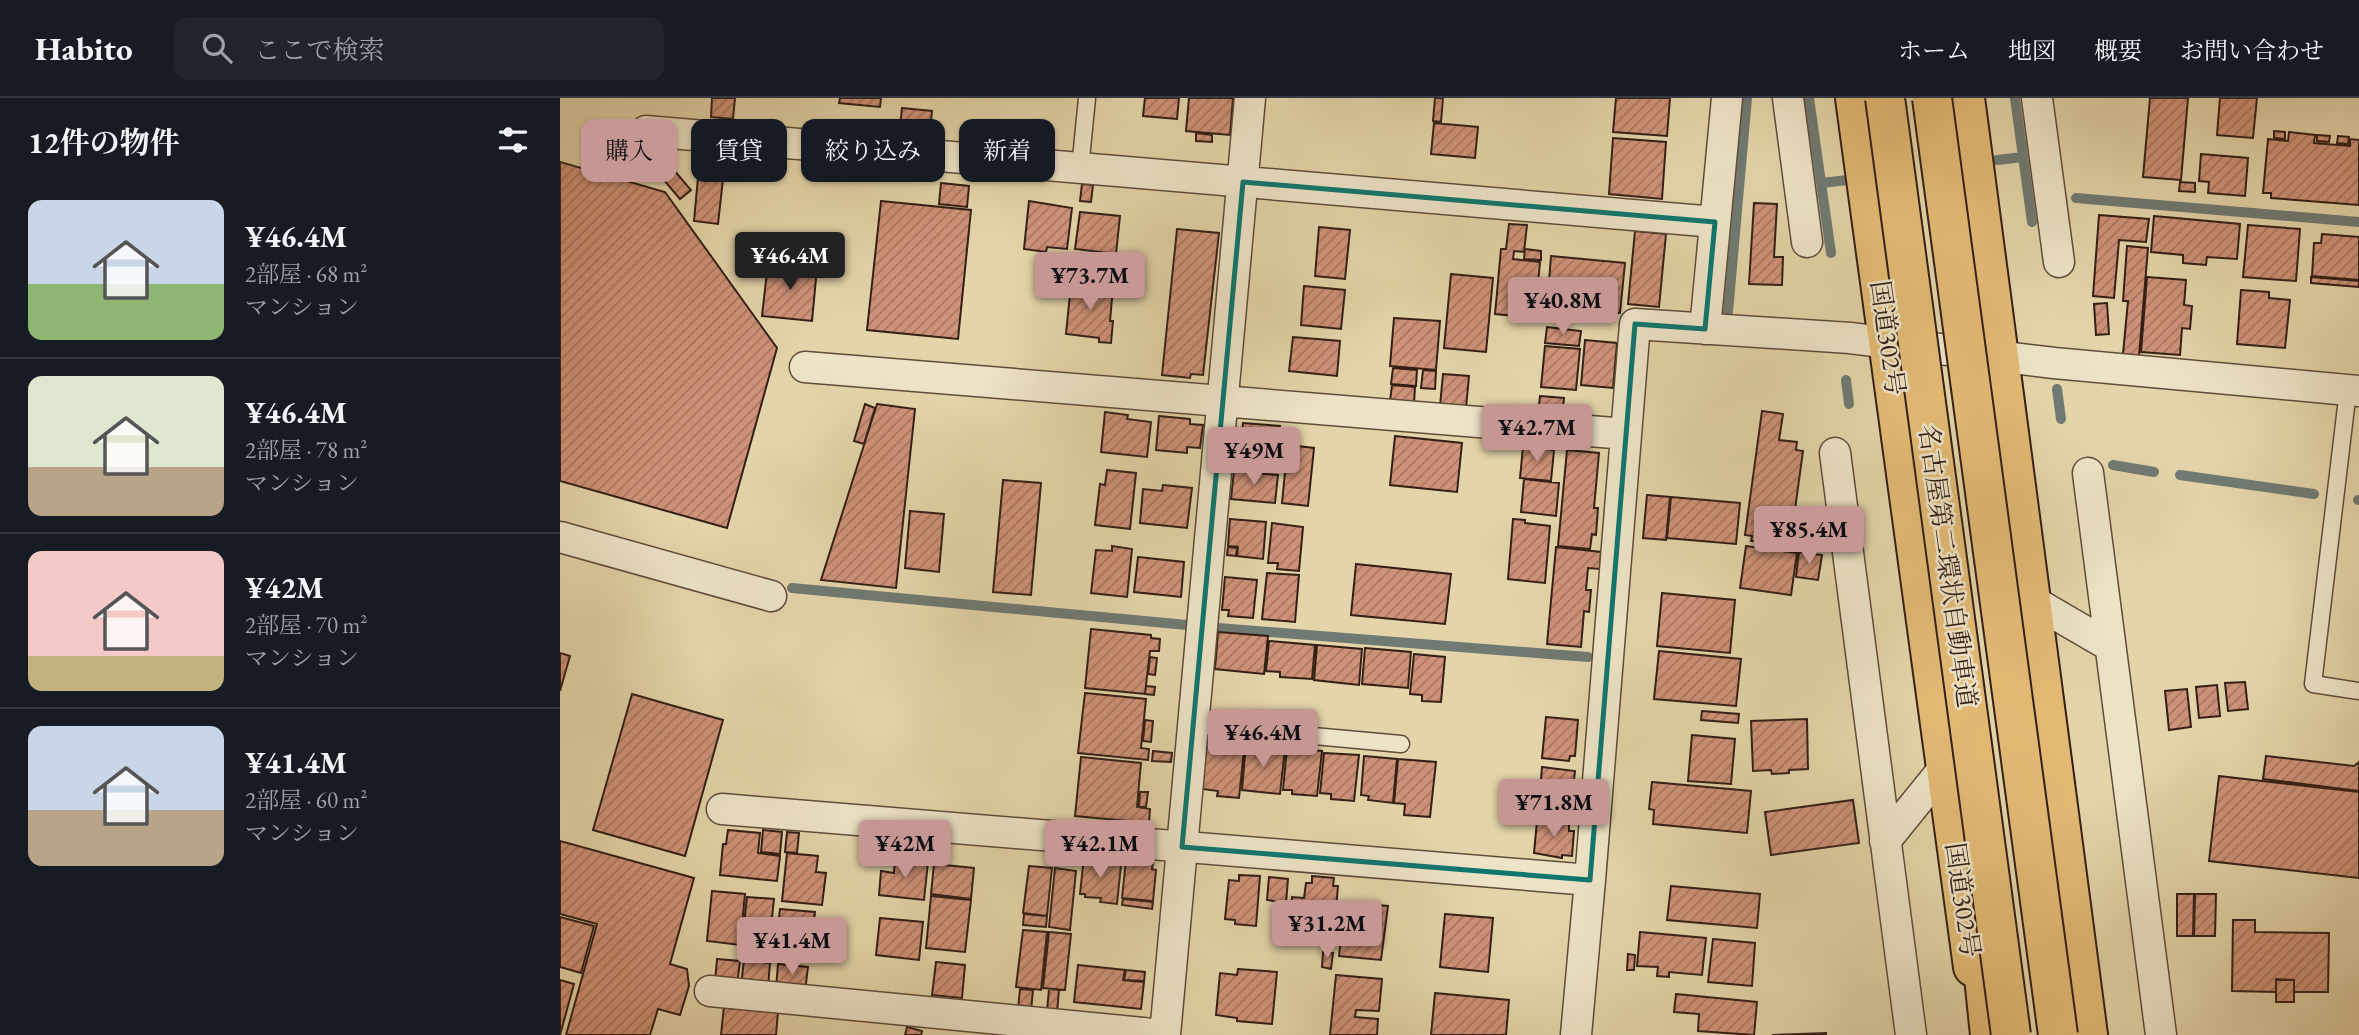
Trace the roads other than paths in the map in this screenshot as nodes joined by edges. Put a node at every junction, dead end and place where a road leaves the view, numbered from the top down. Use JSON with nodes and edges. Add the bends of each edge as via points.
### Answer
{"nodes":[{"id":1,"x":1087,"y":98,"type":"edge"},
{"id":2,"x":1250,"y":98,"type":"edge"},
{"id":3,"x":1727,"y":98,"type":"edge"},
{"id":4,"x":1788,"y":98,"type":"edge"},
{"id":5,"x":1856,"y":98,"type":"edge"},
{"id":6,"x":1885,"y":98,"type":"edge"},
{"id":7,"x":1933,"y":98,"type":"edge"},
{"id":8,"x":1965,"y":98,"type":"edge"},
{"id":9,"x":2037,"y":98,"type":"edge"},
{"id":10,"x":677,"y":134,"type":"edge"},
{"id":11,"x":1080,"y":169,"type":"junction"},
{"id":12,"x":1242,"y":182,"type":"junction"},
{"id":13,"x":1715,"y":222,"type":"junction"},
{"id":14,"x":1807,"y":242,"type":"dead end"},
{"id":15,"x":2059,"y":261,"type":"dead end"},
{"id":16,"x":1705,"y":329,"type":"junction"},
{"id":17,"x":1889,"y":343,"type":"junction"},
{"id":18,"x":1998,"y":357,"type":"junction"},
{"id":19,"x":806,"y":367,"type":"dead end"},
{"id":20,"x":2353,"y":391,"type":"edge"},
{"id":21,"x":1223,"y":401,"type":"junction"},
{"id":22,"x":1626,"y":434,"type":"junction"},
{"id":23,"x":1835,"y":453,"type":"dead end"},
{"id":24,"x":2088,"y":473,"type":"dead end"},
{"id":25,"x":560,"y":537,"type":"edge"},
{"id":26,"x":771,"y":596,"type":"dead end"},
{"id":27,"x":2031,"y":600,"type":"junction"},
{"id":28,"x":1958,"y":642,"type":"junction"},
{"id":29,"x":2110,"y":646,"type":"junction"},
{"id":30,"x":2359,"y":691,"type":"edge"},
{"id":31,"x":1193,"y":725,"type":"junction"},
{"id":32,"x":1401,"y":744,"type":"dead end"},
{"id":33,"x":1945,"y":767,"type":"junction"},
{"id":34,"x":722,"y":808,"type":"dead end"},
{"id":35,"x":2028,"y":814,"type":"junction"},
{"id":36,"x":1885,"y":841,"type":"junction"},
{"id":37,"x":1182,"y":846,"type":"junction"},
{"id":38,"x":1590,"y":880,"type":"junction"},
{"id":39,"x":710,"y":990,"type":"dead end"},
{"id":40,"x":1164,"y":1035,"type":"edge"},
{"id":41,"x":1576,"y":1035,"type":"edge"},
{"id":42,"x":1911,"y":1035,"type":"edge"},
{"id":43,"x":1982,"y":1035,"type":"edge"},
{"id":44,"x":1990,"y":1035,"type":"edge"},
{"id":45,"x":2011,"y":1035,"type":"edge"},
{"id":46,"x":2058,"y":1035,"type":"edge"},
{"id":47,"x":2077,"y":1035,"type":"edge"},
{"id":48,"x":2088,"y":1035,"type":"edge"},
{"id":49,"x":2161,"y":1035,"type":"edge"}],
"edges":[{"from":1,"to":11,"type":"lane"},
{"from":2,"to":12,"type":"street"},
{"from":3,"to":13,"type":"street"},
{"from":4,"to":14,"type":"street"},
{"from":5,"to":17,"type":"highway","name":"国道302号"},
{"from":6,"to":28,"type":"highway","name":"名古屋第二環状自動車道","bridge":true},
{"from":7,"to":35,"type":"highway","name":"名古屋第二環状自動車道","bridge":true},
{"from":8,"to":18,"type":"highway"},
{"from":9,"to":15,"type":"street"},
{"from":10,"to":11,"type":"street"},
{"from":11,"to":12,"type":"street"},
{"from":12,"to":13,"type":"street"},
{"from":12,"to":21,"type":"street"},
{"from":13,"to":16,"type":"street"},
{"from":16,"to":17,"type":"street"},
{"from":16,"to":22,"type":"street","via":[[1635,324]]},
{"from":17,"to":18,"type":"street"},
{"from":17,"to":33,"type":"highway","name":"国道302号"},
{"from":18,"to":20,"type":"street"},
{"from":18,"to":27,"type":"highway"},
{"from":19,"to":21,"type":"street"},
{"from":20,"to":30,"type":"lane","via":[[2313,684]]},
{"from":21,"to":22,"type":"street"},
{"from":21,"to":31,"type":"street"},
{"from":22,"to":38,"type":"street"},
{"from":23,"to":36,"type":"street"},
{"from":24,"to":29,"type":"street"},
{"from":25,"to":26,"type":"street"},
{"from":27,"to":29,"type":"street"},
{"from":27,"to":48,"type":"highway"},
{"from":28,"to":44,"type":"highway","bridge":true,"via":[[1969,821]]},
{"from":28,"to":45,"type":"highway","name":"名古屋第二環状自動車道","bridge":true},
{"from":29,"to":49,"type":"street"},
{"from":31,"to":32,"type":"lane"},
{"from":31,"to":37,"type":"street"},
{"from":33,"to":36,"type":"street"},
{"from":33,"to":43,"type":"highway","name":"国道302号"},
{"from":34,"to":37,"type":"street"},
{"from":35,"to":46,"type":"highway","name":"名古屋第二環状自動車道","bridge":true},
{"from":35,"to":47,"type":"highway","bridge":true},
{"from":36,"to":42,"type":"street"},
{"from":37,"to":38,"type":"street"},
{"from":37,"to":40,"type":"street"},
{"from":38,"to":41,"type":"street"},
{"from":39,"to":40,"type":"street"}]}
